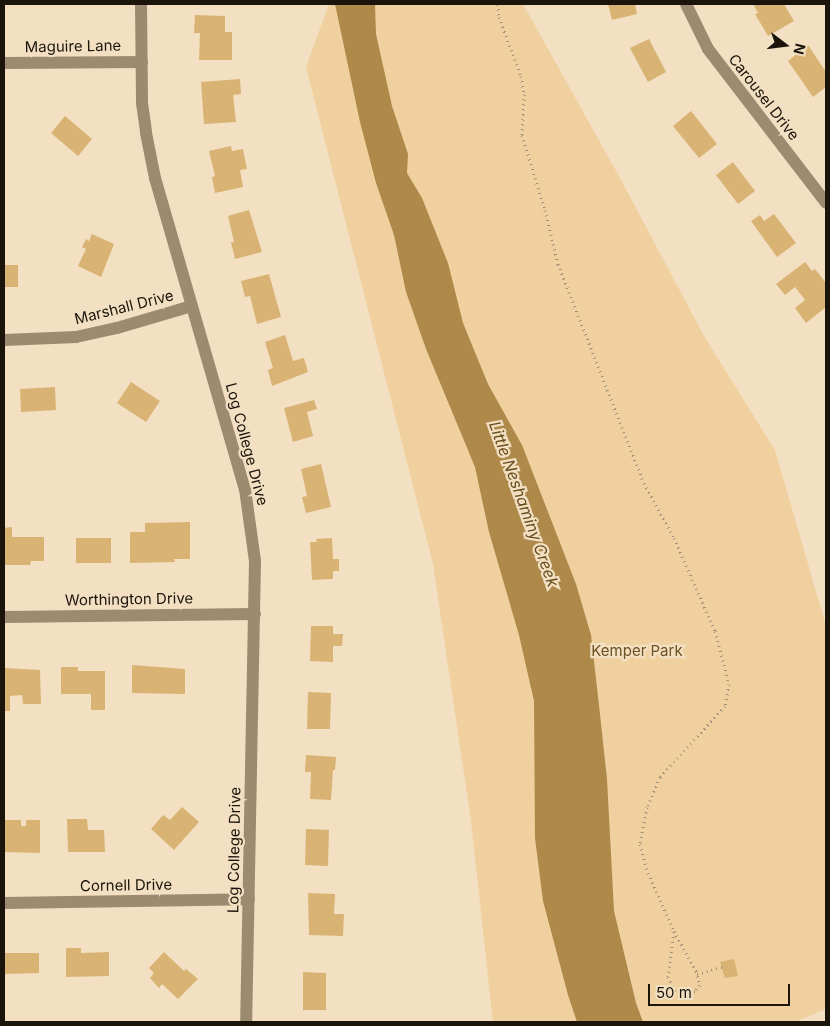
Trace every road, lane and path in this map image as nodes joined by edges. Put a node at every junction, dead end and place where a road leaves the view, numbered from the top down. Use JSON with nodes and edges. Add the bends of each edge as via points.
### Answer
{"nodes":[{"id":1,"x":141,"y":4,"type":"edge"},
{"id":2,"x":498,"y":4,"type":"edge"},
{"id":3,"x":686,"y":4,"type":"edge"},
{"id":4,"x":142,"y":62,"type":"junction"},
{"id":5,"x":4,"y":63,"type":"edge"},
{"id":6,"x":826,"y":203,"type":"edge"},
{"id":7,"x":192,"y":306,"type":"junction"},
{"id":8,"x":4,"y":340,"type":"edge"},
{"id":9,"x":255,"y":614,"type":"junction"},
{"id":10,"x":4,"y":617,"type":"edge"},
{"id":11,"x":249,"y":899,"type":"junction"},
{"id":12,"x":4,"y":903,"type":"edge"},
{"id":13,"x":674,"y":931,"type":"junction"},
{"id":14,"x":722,"y":966,"type":"dead end"},
{"id":15,"x":697,"y":974,"type":"junction"},
{"id":16,"x":246,"y":1022,"type":"edge"}],
"edges":[{"from":1,"to":4,"type":"street","name":"Log College Drive"},
{"from":2,"to":13,"type":"path","via":[[499,17],[521,76],[524,94],[522,135],[546,210],[558,264],[644,483],[674,538],[715,632],[729,684],[725,706],[660,777],[647,807],[640,844],[648,873]]},
{"from":3,"to":6,"type":"street","name":"Carousel Drive","via":[[708,49]]},
{"from":4,"to":5,"type":"street","name":"Maguire Lane"},
{"from":4,"to":7,"type":"street","name":"Log College Drive","via":[[142,103],[155,178]]},
{"from":7,"to":8,"type":"street","name":"Marshall Drive","via":[[76,337]]},
{"from":7,"to":9,"type":"street","name":"Log College Drive","via":[[245,489],[255,561]]},
{"from":9,"to":10,"type":"street","name":"Worthington Drive"},
{"from":9,"to":11,"type":"street","name":"Log College Drive"},
{"from":11,"to":12,"type":"street","name":"Cornell Drive"},
{"from":11,"to":16,"type":"street","name":"Log College Drive"},
{"from":13,"to":15,"type":"path"},
{"from":13,"to":15,"type":"path","via":[[668,977],[675,991],[685,995],[695,991],[700,985]]},
{"from":14,"to":15,"type":"path"}]}
